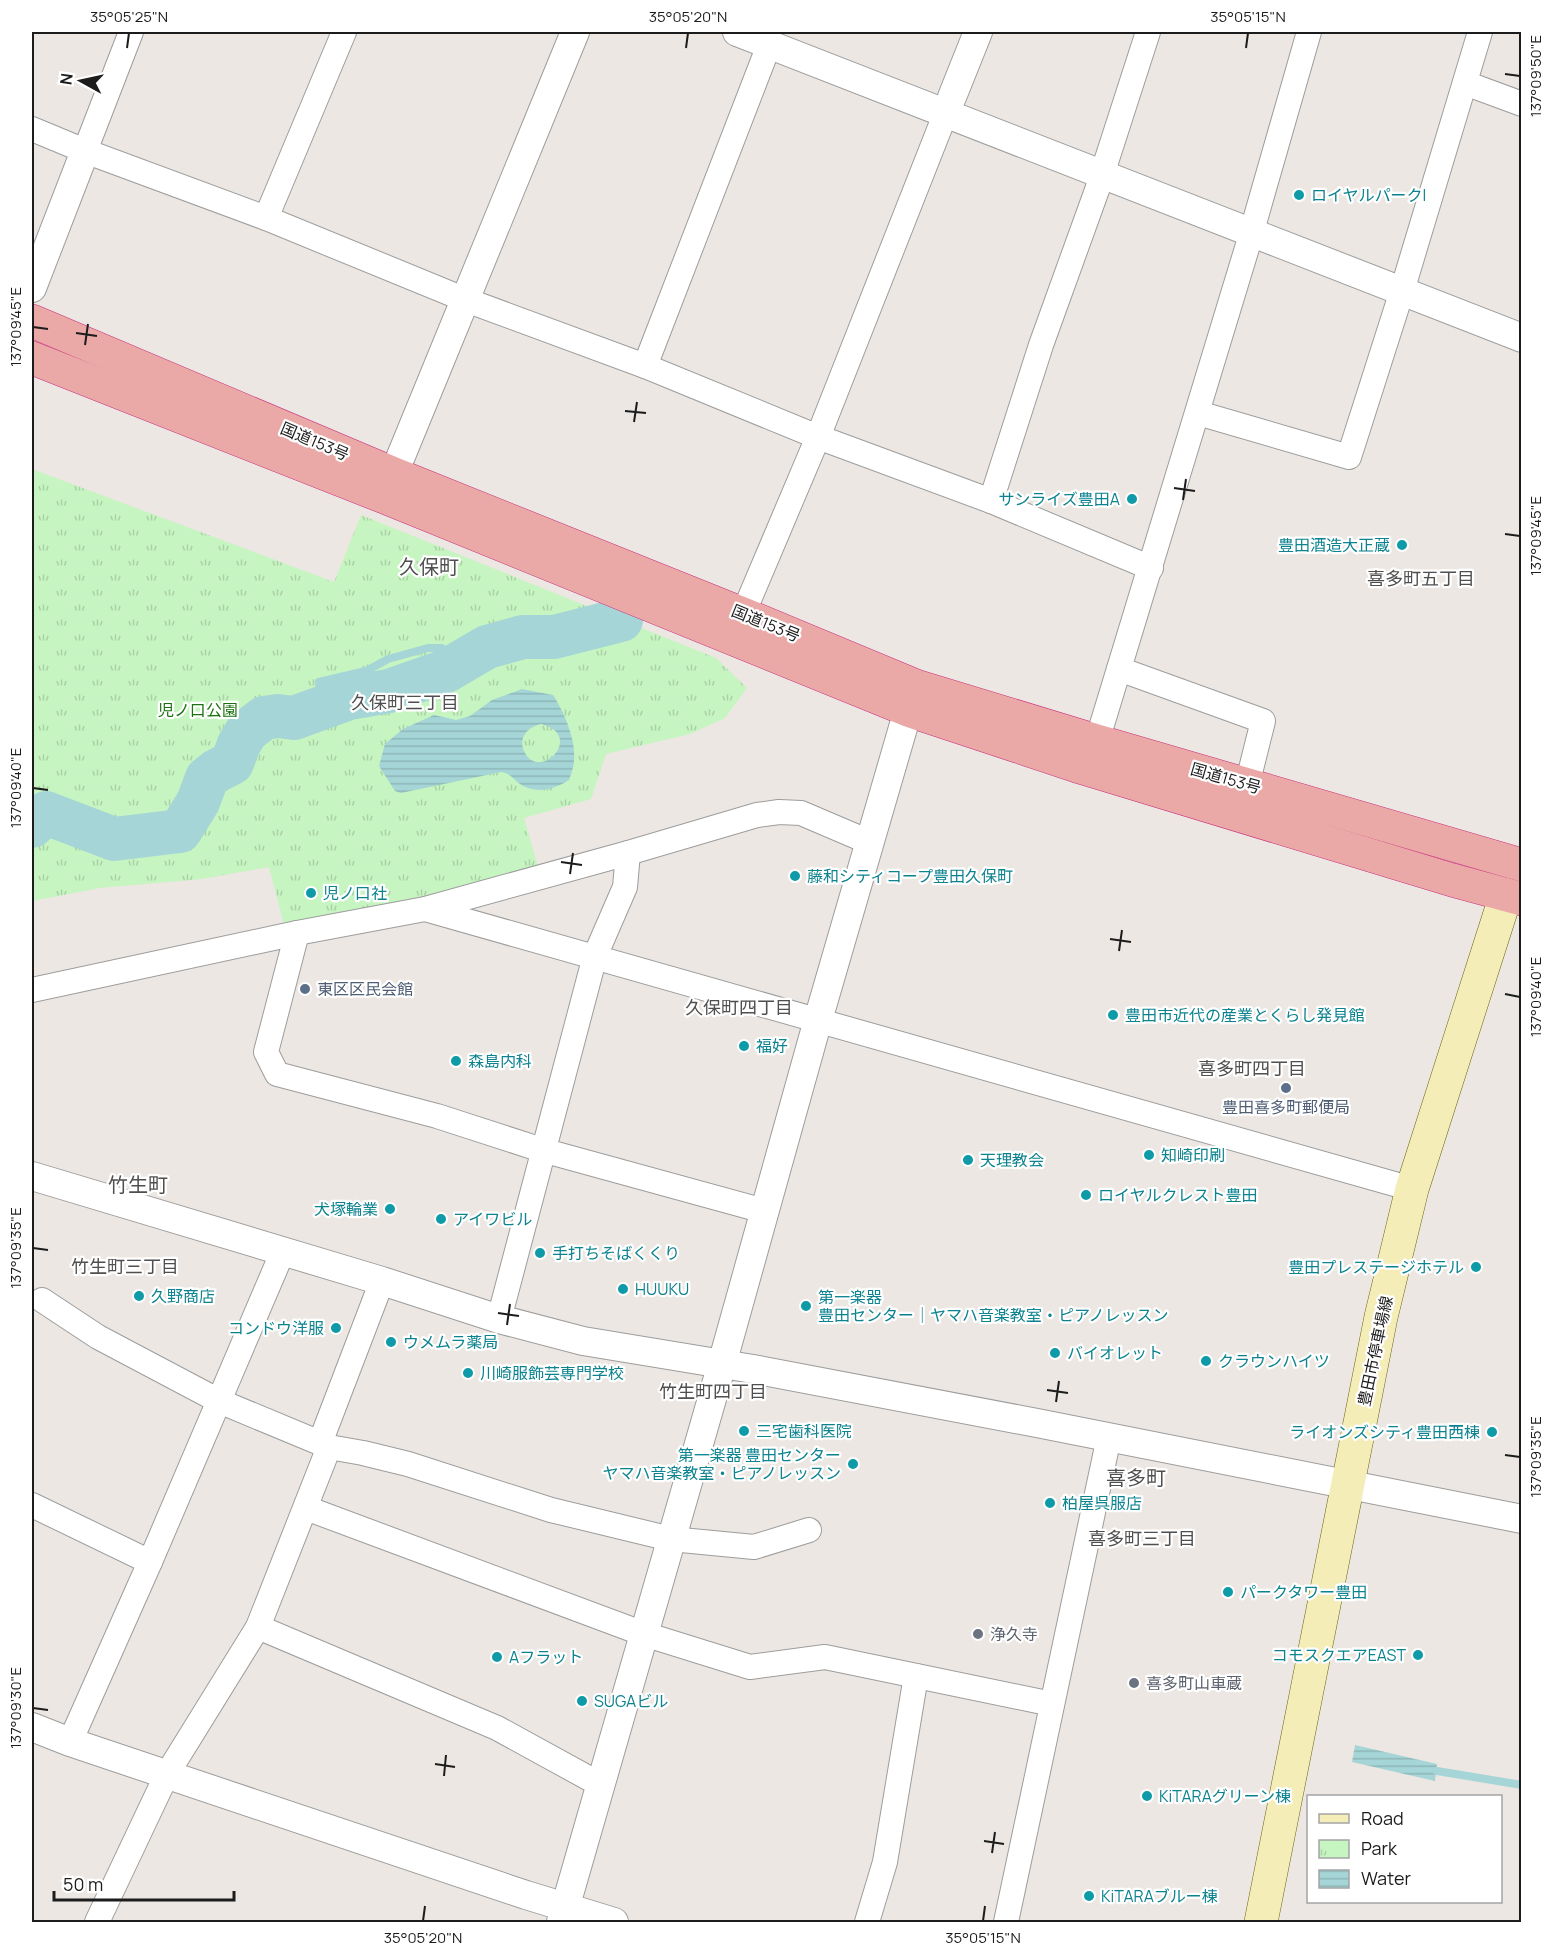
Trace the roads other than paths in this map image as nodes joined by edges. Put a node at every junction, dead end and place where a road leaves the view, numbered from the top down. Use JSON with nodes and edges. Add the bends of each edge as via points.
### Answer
{"nodes":[{"id":1,"x":132,"y":32,"type":"edge"},
{"id":2,"x":344,"y":32,"type":"edge"},
{"id":3,"x":575,"y":32,"type":"edge"},
{"id":4,"x":737,"y":32,"type":"edge"},
{"id":5,"x":978,"y":32,"type":"edge"},
{"id":6,"x":1148,"y":32,"type":"edge"},
{"id":7,"x":1309,"y":32,"type":"edge"},
{"id":8,"x":1480,"y":32,"type":"edge"},
{"id":9,"x":769,"y":45,"type":"junction"},
{"id":10,"x":1465,"y":83,"type":"junction"},
{"id":11,"x":1521,"y":104,"type":"edge"},
{"id":12,"x":949,"y":105,"type":"junction"},
{"id":13,"x":32,"y":129,"type":"edge"},
{"id":14,"x":85,"y":151,"type":"junction"},
{"id":15,"x":1102,"y":173,"type":"junction"},
{"id":16,"x":266,"y":218,"type":"junction"},
{"id":17,"x":1251,"y":232,"type":"junction"},
{"id":18,"x":32,"y":288,"type":"edge"},
{"id":19,"x":1402,"y":291,"type":"junction"},
{"id":20,"x":466,"y":300,"type":"junction"},
{"id":21,"x":32,"y":321,"type":"edge"},
{"id":22,"x":1521,"y":338,"type":"edge"},
{"id":23,"x":32,"y":358,"type":"edge"},
{"id":24,"x":645,"y":366,"type":"junction"},
{"id":25,"x":1198,"y":413,"type":"junction"},
{"id":26,"x":818,"y":437,"type":"junction"},
{"id":27,"x":389,"y":485,"type":"junction"},
{"id":28,"x":991,"y":501,"type":"junction"},
{"id":29,"x":1150,"y":568,"type":"junction"},
{"id":30,"x":743,"y":614,"type":"junction"},
{"id":31,"x":1119,"y":669,"type":"junction"},
{"id":32,"x":912,"y":698,"type":"junction"},
{"id":33,"x":1097,"y":741,"type":"junction"},
{"id":34,"x":1247,"y":784,"type":"junction"},
{"id":35,"x":869,"y":842,"type":"junction"},
{"id":36,"x":628,"y":853,"type":"junction"},
{"id":37,"x":1520,"y":859,"type":"edge"},
{"id":38,"x":1514,"y":897,"type":"edge"},
{"id":39,"x":425,"y":909,"type":"junction"},
{"id":40,"x":297,"y":933,"type":"junction"},
{"id":41,"x":595,"y":956,"type":"junction"},
{"id":42,"x":32,"y":990,"type":"edge"},
{"id":43,"x":818,"y":1020,"type":"junction"},
{"id":44,"x":542,"y":1150,"type":"junction"},
{"id":45,"x":32,"y":1176,"type":"edge"},
{"id":46,"x":1412,"y":1189,"type":"junction"},
{"id":47,"x":764,"y":1211,"type":"junction"},
{"id":48,"x":283,"y":1251,"type":"junction"},
{"id":49,"x":382,"y":1281,"type":"junction"},
{"id":50,"x":42,"y":1300,"type":"dead end"},
{"id":51,"x":499,"y":1318,"type":"junction"},
{"id":52,"x":722,"y":1364,"type":"junction"},
{"id":53,"x":219,"y":1401,"type":"junction"},
{"id":54,"x":1109,"y":1437,"type":"junction"},
{"id":55,"x":324,"y":1445,"type":"junction"},
{"id":56,"x":1348,"y":1484,"type":"junction"},
{"id":57,"x":32,"y":1505,"type":"edge"},
{"id":58,"x":306,"y":1508,"type":"junction"},
{"id":59,"x":1521,"y":1519,"type":"edge"},
{"id":60,"x":808,"y":1530,"type":"dead end"},
{"id":61,"x":671,"y":1539,"type":"junction"},
{"id":62,"x":150,"y":1562,"type":"junction"},
{"id":63,"x":258,"y":1627,"type":"junction"},
{"id":64,"x":644,"y":1634,"type":"junction"},
{"id":65,"x":916,"y":1676,"type":"junction"},
{"id":66,"x":1052,"y":1704,"type":"junction"},
{"id":67,"x":32,"y":1726,"type":"edge"},
{"id":68,"x":70,"y":1742,"type":"junction"},
{"id":69,"x":167,"y":1774,"type":"junction"},
{"id":70,"x":601,"y":1785,"type":"junction"},
{"id":71,"x":562,"y":1915,"type":"edge"},
{"id":72,"x":97,"y":1923,"type":"edge"},
{"id":73,"x":614,"y":1923,"type":"edge"},
{"id":74,"x":867,"y":1923,"type":"edge"},
{"id":75,"x":1006,"y":1923,"type":"edge"},
{"id":76,"x":1261,"y":1923,"type":"edge"}],
"edges":[{"from":1,"to":14,"type":"street"},
{"from":2,"to":16,"type":"street"},
{"from":3,"to":20,"type":"street"},
{"from":4,"to":9,"type":"street"},
{"from":5,"to":12,"type":"street"},
{"from":6,"to":15,"type":"street"},
{"from":7,"to":17,"type":"street"},
{"from":8,"to":10,"type":"street"},
{"from":9,"to":12,"type":"street","via":[[872,84]]},
{"from":9,"to":24,"type":"street"},
{"from":10,"to":11,"type":"street"},
{"from":10,"to":19,"type":"street"},
{"from":12,"to":15,"type":"street"},
{"from":12,"to":26,"type":"street"},
{"from":13,"to":14,"type":"street"},
{"from":14,"to":16,"type":"street"},
{"from":14,"to":18,"type":"street"},
{"from":15,"to":17,"type":"street"},
{"from":15,"to":28,"type":"street"},
{"from":16,"to":20,"type":"street"},
{"from":17,"to":19,"type":"street"},
{"from":17,"to":25,"type":"street"},
{"from":19,"to":22,"type":"street"},
{"from":19,"to":25,"type":"street","via":[[1349,457]]},
{"from":20,"to":24,"type":"street"},
{"from":20,"to":27,"type":"street"},
{"from":21,"to":27,"type":"highway","name":"国道153号"},
{"from":23,"to":27,"type":"highway","name":"国道153号"},
{"from":24,"to":26,"type":"street"},
{"from":25,"to":29,"type":"street"},
{"from":26,"to":28,"type":"street"},
{"from":26,"to":30,"type":"street"},
{"from":27,"to":30,"type":"highway","name":"国道153号"},
{"from":27,"to":32,"type":"highway","name":"国道153号"},
{"from":28,"to":29,"type":"street"},
{"from":29,"to":31,"type":"street"},
{"from":30,"to":32,"type":"highway","name":"国道153号"},
{"from":31,"to":33,"type":"street"},
{"from":31,"to":34,"type":"street","via":[[1263,721]]},
{"from":32,"to":33,"type":"highway","name":"国道153号"},
{"from":32,"to":35,"type":"street"},
{"from":32,"to":38,"type":"highway","name":"国道153号","via":[[1083,768]]},
{"from":33,"to":34,"type":"highway","name":"国道153号"},
{"from":34,"to":37,"type":"highway","name":"国道153号"},
{"from":35,"to":36,"type":"street","via":[[801,813],[779,812]]},
{"from":35,"to":43,"type":"street"},
{"from":36,"to":39,"type":"street"},
{"from":36,"to":41,"type":"street","via":[[625,887]]},
{"from":37,"to":38,"type":"street"},
{"from":38,"to":46,"type":"main road","name":"豊田市停車場線"},
{"from":39,"to":40,"type":"street"},
{"from":39,"to":41,"type":"street"},
{"from":40,"to":42,"type":"street"},
{"from":40,"to":44,"type":"street","via":[[266,1052],[277,1074],[437,1116]]},
{"from":41,"to":43,"type":"street"},
{"from":41,"to":44,"type":"street"},
{"from":43,"to":46,"type":"street"},
{"from":43,"to":47,"type":"street"},
{"from":44,"to":47,"type":"street"},
{"from":44,"to":51,"type":"street"},
{"from":45,"to":48,"type":"street"},
{"from":46,"to":56,"type":"main road","name":"豊田市停車場線","via":[[1381,1317]]},
{"from":47,"to":52,"type":"street"},
{"from":48,"to":49,"type":"street"},
{"from":48,"to":53,"type":"street"},
{"from":49,"to":51,"type":"street"},
{"from":49,"to":55,"type":"street"},
{"from":50,"to":53,"type":"street","via":[[98,1337]]},
{"from":51,"to":52,"type":"street","via":[[583,1341]]},
{"from":52,"to":54,"type":"street"},
{"from":52,"to":61,"type":"street"},
{"from":53,"to":55,"type":"street"},
{"from":53,"to":62,"type":"street"},
{"from":54,"to":56,"type":"street"},
{"from":54,"to":66,"type":"street"},
{"from":55,"to":58,"type":"street"},
{"from":55,"to":61,"type":"street","via":[[408,1464],[551,1510]]},
{"from":56,"to":59,"type":"street"},
{"from":56,"to":76,"type":"main road","name":"豊田市停車場線"},
{"from":57,"to":62,"type":"street"},
{"from":58,"to":63,"type":"street"},
{"from":58,"to":64,"type":"street"},
{"from":60,"to":61,"type":"street","via":[[754,1547]]},
{"from":61,"to":64,"type":"street"},
{"from":62,"to":68,"type":"street"},
{"from":63,"to":69,"type":"street"},
{"from":63,"to":70,"type":"street","via":[[496,1728]]},
{"from":64,"to":65,"type":"street","via":[[750,1667],[825,1657]]},
{"from":64,"to":70,"type":"street"},
{"from":65,"to":66,"type":"street"},
{"from":65,"to":74,"type":"street","via":[[885,1862]]},
{"from":66,"to":75,"type":"street"},
{"from":67,"to":68,"type":"street"},
{"from":68,"to":69,"type":"street"},
{"from":69,"to":71,"type":"street"},
{"from":69,"to":72,"type":"street"},
{"from":70,"to":71,"type":"street"},
{"from":71,"to":73,"type":"street"}]}
